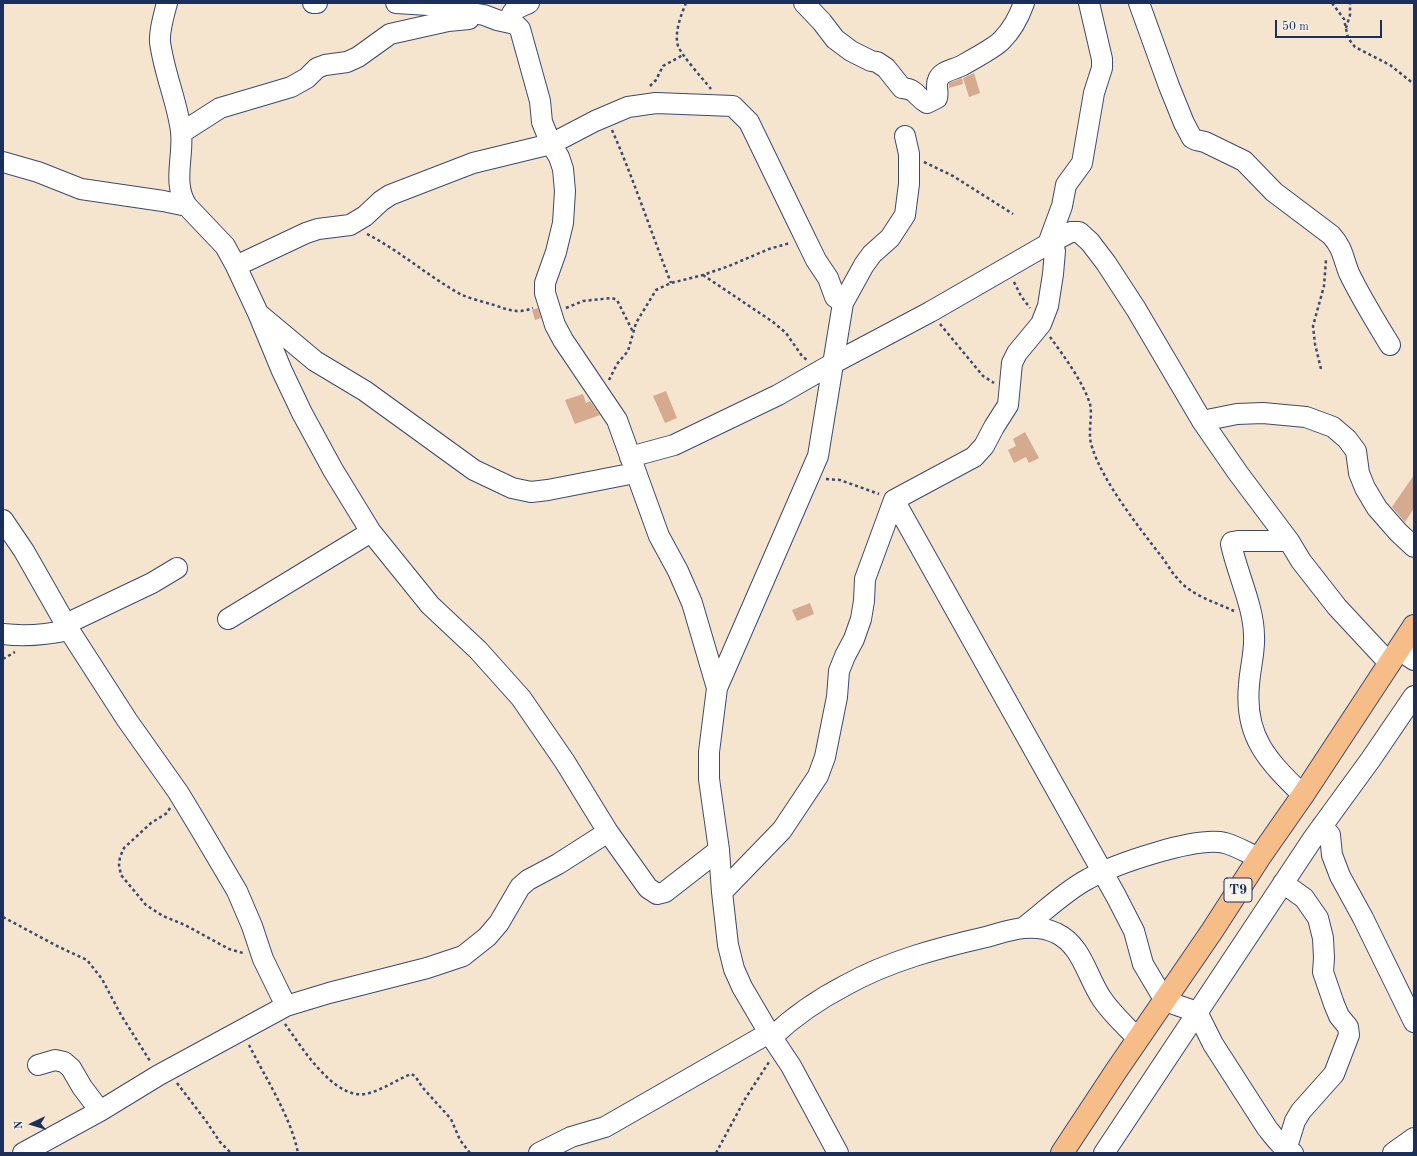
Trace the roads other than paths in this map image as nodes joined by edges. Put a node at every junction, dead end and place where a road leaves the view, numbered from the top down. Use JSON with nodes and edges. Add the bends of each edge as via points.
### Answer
{"nodes":[{"id":1,"x":167,"y":3,"type":"edge"},
{"id":2,"x":314,"y":3,"type":"edge"},
{"id":3,"x":318,"y":3,"type":"edge"},
{"id":4,"x":396,"y":3,"type":"edge"},
{"id":5,"x":528,"y":3,"type":"edge"},
{"id":6,"x":804,"y":3,"type":"edge"},
{"id":7,"x":1024,"y":3,"type":"edge"},
{"id":8,"x":1088,"y":3,"type":"edge"},
{"id":9,"x":1139,"y":3,"type":"edge"},
{"id":10,"x":484,"y":15,"type":"junction"},
{"id":11,"x":510,"y":23,"type":"junction"},
{"id":12,"x":181,"y":133,"type":"junction"},
{"id":13,"x":551,"y":144,"type":"junction"},
{"id":14,"x":907,"y":145,"type":"road end"},
{"id":15,"x":3,"y":162,"type":"edge"},
{"id":16,"x":187,"y":206,"type":"junction"},
{"id":17,"x":1048,"y":244,"type":"junction"},
{"id":18,"x":236,"y":266,"type":"junction"},
{"id":19,"x":842,"y":303,"type":"junction"},
{"id":20,"x":258,"y":313,"type":"junction"},
{"id":21,"x":1390,"y":345,"type":"dead end"},
{"id":22,"x":825,"y":368,"type":"junction"},
{"id":23,"x":1202,"y":420,"type":"junction"},
{"id":24,"x":633,"y":465,"type":"junction"},
{"id":25,"x":894,"y":500,"type":"junction"},
{"id":26,"x":3,"y":520,"type":"edge"},
{"id":27,"x":371,"y":532,"type":"junction"},
{"id":28,"x":1289,"y":541,"type":"junction"},
{"id":29,"x":1414,"y":547,"type":"edge"},
{"id":30,"x":177,"y":568,"type":"dead end"},
{"id":31,"x":228,"y":619,"type":"dead end"},
{"id":32,"x":1414,"y":626,"type":"edge"},
{"id":33,"x":68,"y":627,"type":"junction"},
{"id":34,"x":3,"y":634,"type":"edge"},
{"id":35,"x":1401,"y":658,"type":"edge"},
{"id":36,"x":717,"y":688,"type":"junction"},
{"id":37,"x":1414,"y":696,"type":"edge"},
{"id":38,"x":1303,"y":795,"type":"junction"},
{"id":39,"x":1322,"y":826,"type":"junction"},
{"id":40,"x":608,"y":832,"type":"junction"},
{"id":41,"x":719,"y":850,"type":"junction"},
{"id":42,"x":1259,"y":858,"type":"junction"},
{"id":43,"x":1103,"y":872,"type":"junction"},
{"id":44,"x":1283,"y":883,"type":"junction"},
{"id":45,"x":722,"y":892,"type":"junction"},
{"id":46,"x":1023,"y":928,"type":"junction"},
{"id":47,"x":1165,"y":1001,"type":"junction"},
{"id":48,"x":281,"y":1009,"type":"junction"},
{"id":49,"x":1197,"y":1012,"type":"junction"},
{"id":50,"x":1414,"y":1022,"type":"edge"},
{"id":51,"x":773,"y":1039,"type":"junction"},
{"id":52,"x":1138,"y":1039,"type":"junction"},
{"id":53,"x":38,"y":1065,"type":"dead end"},
{"id":54,"x":100,"y":1111,"type":"junction"},
{"id":55,"x":1413,"y":1141,"type":"edge"},
{"id":56,"x":1288,"y":1152,"type":"edge"},
{"id":57,"x":23,"y":1153,"type":"edge"},
{"id":58,"x":539,"y":1153,"type":"edge"},
{"id":59,"x":838,"y":1153,"type":"edge"},
{"id":60,"x":1062,"y":1153,"type":"edge"},
{"id":61,"x":1104,"y":1153,"type":"edge"},
{"id":62,"x":1393,"y":1153,"type":"edge"}],
"edges":[{"from":1,"to":12,"type":"street","via":[[160,40]]},
{"from":2,"to":3,"type":"street"},
{"from":4,"to":10,"type":"street","via":[[429,5]]},
{"from":5,"to":11,"type":"street","via":[[511,14]]},
{"from":6,"to":7,"type":"street","via":[[835,39],[851,51],[882,65],[902,88],[909,88],[927,102],[937,98],[938,79],[944,73],[961,66],[1002,41],[1018,19]]},
{"from":8,"to":17,"type":"street","via":[[1102,68],[1094,93],[1082,163],[1066,185],[1062,206]]},
{"from":9,"to":21,"type":"street","via":[[1169,86],[1192,138],[1244,160],[1274,192],[1337,241],[1349,272]]},
{"from":10,"to":11,"type":"street"},
{"from":10,"to":12,"type":"street","via":[[390,34],[358,57],[347,62],[321,66],[291,87],[220,108]]},
{"from":11,"to":13,"type":"street","via":[[518,26],[522,34],[540,101],[542,122]]},
{"from":12,"to":16,"type":"street","via":[[180,192]]},
{"from":13,"to":18,"type":"street","via":[[473,162],[390,195],[350,225],[306,233]]},
{"from":13,"to":19,"type":"street","via":[[628,107],[656,103],[734,106],[750,122],[816,260],[828,278],[835,297]]},
{"from":13,"to":24,"type":"street","via":[[562,163],[565,191],[563,223],[545,283],[545,293],[555,325],[563,340],[617,420]]},
{"from":14,"to":19,"type":"street","via":[[909,184],[905,215],[890,238],[864,265]]},
{"from":15,"to":16,"type":"street","via":[[38,172],[80,189]]},
{"from":16,"to":18,"type":"street","via":[[225,246]]},
{"from":17,"to":22,"type":"street","via":[[930,312]]},
{"from":17,"to":23,"type":"street","via":[[1071,232],[1079,232],[1090,242],[1136,309]]},
{"from":17,"to":25,"type":"street","via":[[1055,251],[1048,306],[1041,324],[1012,363],[1008,405],[984,446],[974,457]]},
{"from":18,"to":20,"type":"street"},
{"from":19,"to":22,"type":"street"},
{"from":20,"to":24,"type":"street","via":[[315,361],[365,391],[474,470],[512,488],[531,492],[548,490]]},
{"from":20,"to":27,"type":"street","via":[[302,413]]},
{"from":22,"to":24,"type":"street","via":[[778,395]]},
{"from":22,"to":36,"type":"street","via":[[818,456]]},
{"from":23,"to":28,"type":"street"},
{"from":23,"to":29,"type":"street","via":[[1263,413],[1306,417],[1333,427],[1356,451],[1359,474],[1377,508]]},
{"from":24,"to":36,"type":"street","via":[[659,536],[692,602]]},
{"from":25,"to":43,"type":"street"},
{"from":25,"to":45,"type":"street","via":[[865,579],[860,624],[839,671],[825,757],[818,776],[782,830]]},
{"from":26,"to":33,"type":"street"},
{"from":27,"to":31,"type":"street"},
{"from":27,"to":40,"type":"street","via":[[430,605],[478,650],[521,698],[565,762]]},
{"from":28,"to":35,"type":"street","via":[[1301,561],[1337,607]]},
{"from":28,"to":38,"type":"street","via":[[1238,541],[1230,544],[1253,620],[1249,692],[1249,713],[1253,731],[1271,762]]},
{"from":30,"to":33,"type":"street"},
{"from":32,"to":35,"type":"highway","number":"T9"},
{"from":33,"to":34,"type":"street","via":[[42,636]]},
{"from":33,"to":48,"type":"street","via":[[127,720],[178,792],[237,891]]},
{"from":35,"to":38,"type":"highway","number":"T9"},
{"from":36,"to":41,"type":"street","via":[[709,752],[709,779]]},
{"from":37,"to":39,"type":"street"},
{"from":38,"to":42,"type":"highway","number":"T9"},
{"from":39,"to":44,"type":"street"},
{"from":39,"to":50,"type":"street","via":[[1330,835],[1332,855],[1340,876]]},
{"from":40,"to":41,"type":"street","via":[[648,888],[657,894],[665,892]]},
{"from":40,"to":48,"type":"street","via":[[528,880],[520,887],[499,923],[487,937],[463,956]]},
{"from":41,"to":45,"type":"street"},
{"from":42,"to":43,"type":"street","via":[[1225,843],[1208,842],[1155,853]]},
{"from":42,"to":47,"type":"highway","number":"T9"},
{"from":43,"to":46,"type":"street","via":[[1073,889]]},
{"from":43,"to":47,"type":"street","via":[[1134,931],[1143,964]]},
{"from":44,"to":49,"type":"street"},
{"from":44,"to":56,"type":"street","via":[[1304,898],[1318,918],[1323,938],[1323,972],[1339,1016],[1348,1027],[1349,1035],[1334,1074],[1295,1121]]},
{"from":45,"to":51,"type":"street","via":[[728,945],[734,969]]},
{"from":46,"to":51,"type":"street","via":[[962,942],[881,968],[846,984],[813,1004],[786,1024]]},
{"from":46,"to":52,"type":"street","via":[[1040,928],[1056,933],[1071,942],[1101,998]]},
{"from":47,"to":49,"type":"street"},
{"from":47,"to":52,"type":"highway","number":"T9"},
{"from":48,"to":54,"type":"street"},
{"from":49,"to":56,"type":"street","via":[[1212,1044],[1245,1095],[1267,1128]]},
{"from":49,"to":61,"type":"street"},
{"from":51,"to":58,"type":"street","via":[[605,1127],[571,1137]]},
{"from":51,"to":59,"type":"street","via":[[791,1066]]},
{"from":52,"to":60,"type":"highway","number":"T9"},
{"from":53,"to":54,"type":"street","via":[[55,1060],[64,1062],[71,1068]]},
{"from":54,"to":57,"type":"street"},
{"from":55,"to":62,"type":"street"}]}
